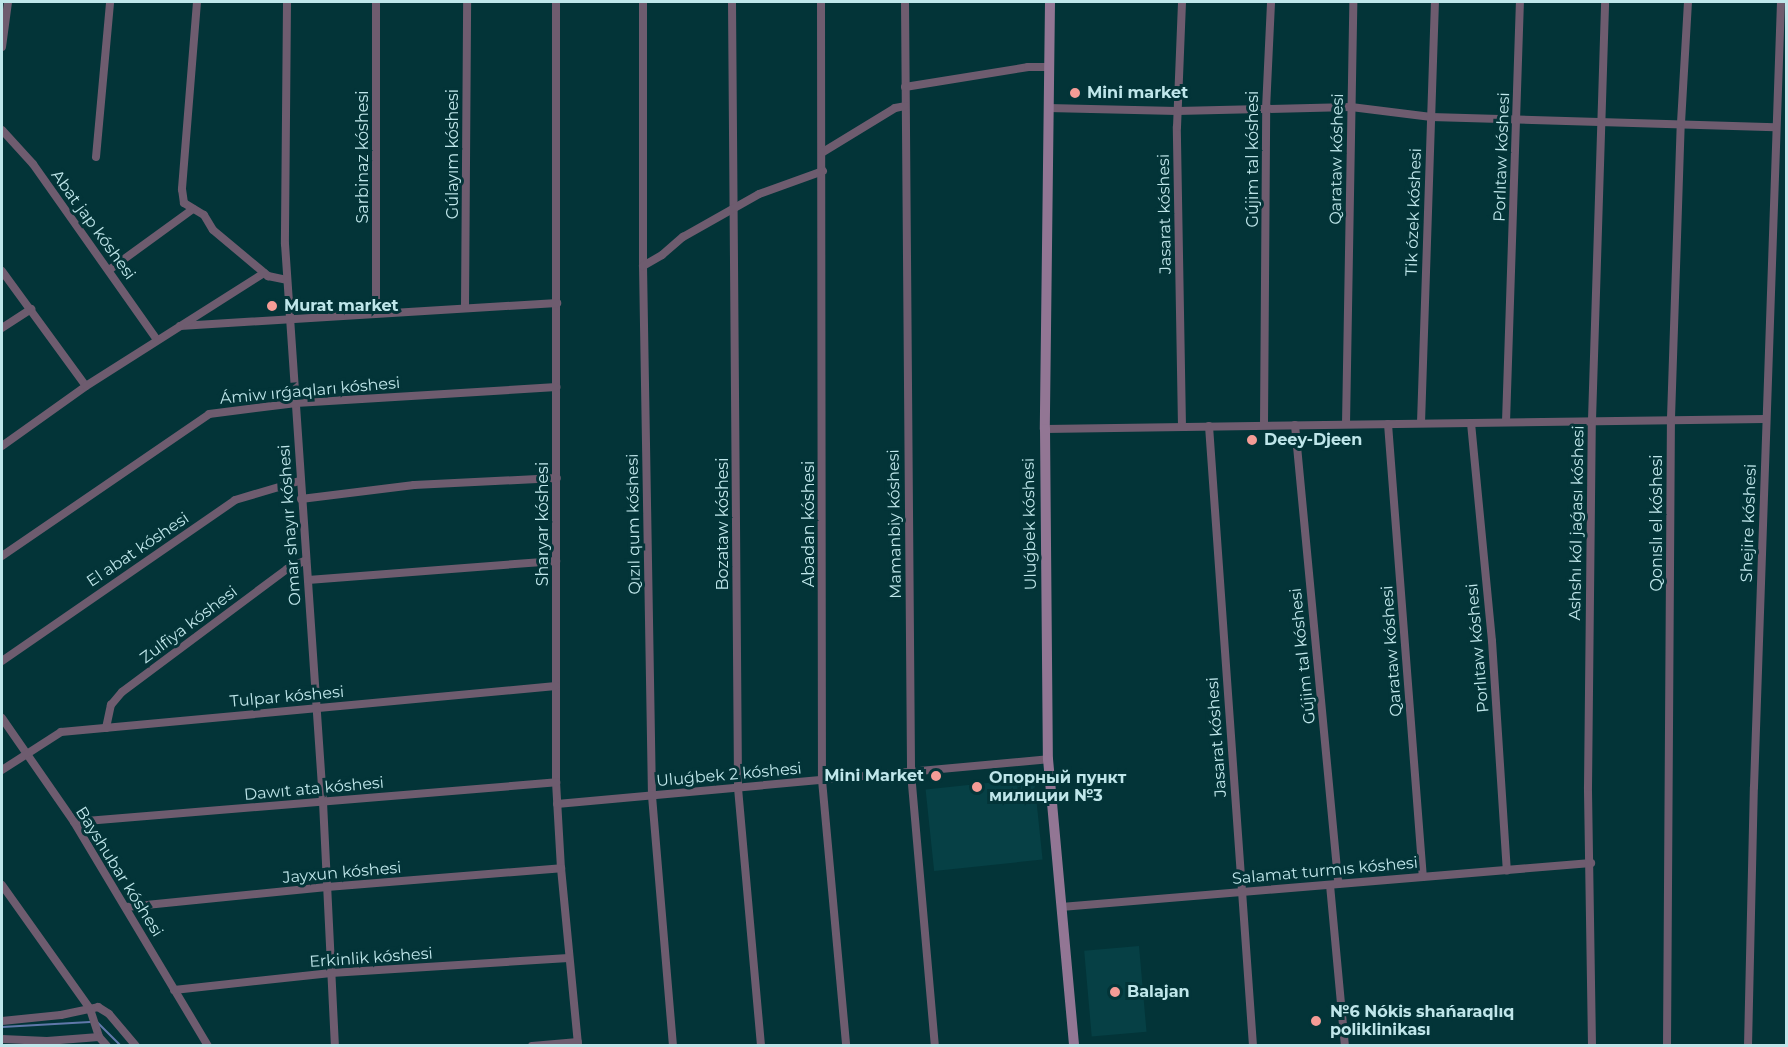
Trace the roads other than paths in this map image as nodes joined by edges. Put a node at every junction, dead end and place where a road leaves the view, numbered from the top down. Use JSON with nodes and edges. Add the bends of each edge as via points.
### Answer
{"nodes":[{"id":1,"x":8,"y":2,"type":"edge"},
{"id":2,"x":110,"y":2,"type":"edge"},
{"id":3,"x":197,"y":2,"type":"edge"},
{"id":4,"x":287,"y":2,"type":"edge"},
{"id":5,"x":376,"y":2,"type":"edge"},
{"id":6,"x":467,"y":2,"type":"edge"},
{"id":7,"x":556,"y":2,"type":"edge"},
{"id":8,"x":643,"y":2,"type":"edge"},
{"id":9,"x":732,"y":2,"type":"edge"},
{"id":10,"x":821,"y":2,"type":"edge"},
{"id":11,"x":905,"y":2,"type":"edge"},
{"id":12,"x":1050,"y":2,"type":"edge"},
{"id":13,"x":1182,"y":2,"type":"edge"},
{"id":14,"x":1271,"y":2,"type":"edge"},
{"id":15,"x":1353,"y":2,"type":"edge"},
{"id":16,"x":1435,"y":2,"type":"edge"},
{"id":17,"x":1520,"y":2,"type":"edge"},
{"id":18,"x":1605,"y":2,"type":"edge"},
{"id":19,"x":1688,"y":2,"type":"edge"},
{"id":20,"x":1781,"y":2,"type":"edge"},
{"id":21,"x":2,"y":47,"type":"edge"},
{"id":22,"x":1049,"y":67,"type":"junction"},
{"id":23,"x":905,"y":87,"type":"junction"},
{"id":24,"x":905,"y":106,"type":"junction"},
{"id":25,"x":1351,"y":107,"type":"junction"},
{"id":26,"x":1048,"y":108,"type":"junction"},
{"id":27,"x":1266,"y":109,"type":"junction"},
{"id":28,"x":1177,"y":111,"type":"junction"},
{"id":29,"x":1431,"y":117,"type":"junction"},
{"id":30,"x":1516,"y":118,"type":"junction"},
{"id":31,"x":1600,"y":120,"type":"junction"},
{"id":32,"x":1681,"y":123,"type":"junction"},
{"id":33,"x":1775,"y":127,"type":"junction"},
{"id":34,"x":2,"y":130,"type":"edge"},
{"id":35,"x":823,"y":152,"type":"junction"},
{"id":36,"x":96,"y":157,"type":"dead end"},
{"id":37,"x":823,"y":171,"type":"junction"},
{"id":38,"x":736,"y":207,"type":"junction"},
{"id":39,"x":193,"y":208,"type":"junction"},
{"id":40,"x":643,"y":266,"type":"junction"},
{"id":41,"x":109,"y":270,"type":"junction"},
{"id":42,"x":2,"y":271,"type":"edge"},
{"id":43,"x":264,"y":273,"type":"junction"},
{"id":44,"x":287,"y":280,"type":"junction"},
{"id":45,"x":557,"y":303,"type":"junction"},
{"id":46,"x":465,"y":308,"type":"junction"},
{"id":47,"x":31,"y":309,"type":"junction"},
{"id":48,"x":376,"y":313,"type":"junction"},
{"id":49,"x":290,"y":319,"type":"junction"},
{"id":50,"x":180,"y":326,"type":"junction"},
{"id":51,"x":2,"y":328,"type":"edge"},
{"id":52,"x":157,"y":340,"type":"junction"},
{"id":53,"x":86,"y":386,"type":"junction"},
{"id":54,"x":557,"y":387,"type":"junction"},
{"id":55,"x":296,"y":403,"type":"junction"},
{"id":56,"x":1671,"y":418,"type":"junction"},
{"id":57,"x":1766,"y":419,"type":"junction"},
{"id":58,"x":1592,"y":420,"type":"junction"},
{"id":59,"x":1506,"y":422,"type":"junction"},
{"id":60,"x":1421,"y":423,"type":"junction"},
{"id":61,"x":1471,"y":423,"type":"junction"},
{"id":62,"x":1346,"y":424,"type":"junction"},
{"id":63,"x":1388,"y":424,"type":"junction"},
{"id":64,"x":1264,"y":425,"type":"junction"},
{"id":65,"x":1294,"y":425,"type":"junction"},
{"id":66,"x":1209,"y":426,"type":"junction"},
{"id":67,"x":1182,"y":427,"type":"junction"},
{"id":68,"x":1045,"y":429,"type":"junction"},
{"id":69,"x":2,"y":446,"type":"edge"},
{"id":70,"x":556,"y":478,"type":"junction"},
{"id":71,"x":299,"y":481,"type":"junction"},
{"id":72,"x":301,"y":499,"type":"junction"},
{"id":73,"x":2,"y":556,"type":"edge"},
{"id":74,"x":306,"y":560,"type":"junction"},
{"id":75,"x":556,"y":561,"type":"junction"},
{"id":76,"x":308,"y":580,"type":"junction"},
{"id":77,"x":2,"y":661,"type":"edge"},
{"id":78,"x":556,"y":686,"type":"junction"},
{"id":79,"x":316,"y":708,"type":"junction"},
{"id":80,"x":2,"y":718,"type":"edge"},
{"id":81,"x":106,"y":728,"type":"junction"},
{"id":82,"x":26,"y":754,"type":"junction"},
{"id":83,"x":1047,"y":759,"type":"junction"},
{"id":84,"x":2,"y":770,"type":"edge"},
{"id":85,"x":911,"y":773,"type":"junction"},
{"id":86,"x":822,"y":780,"type":"junction"},
{"id":87,"x":556,"y":782,"type":"junction"},
{"id":88,"x":738,"y":788,"type":"junction"},
{"id":89,"x":652,"y":796,"type":"junction"},
{"id":90,"x":323,"y":802,"type":"junction"},
{"id":91,"x":557,"y":804,"type":"junction"},
{"id":92,"x":74,"y":822,"type":"junction"},
{"id":93,"x":1591,"y":863,"type":"junction"},
{"id":94,"x":561,"y":868,"type":"junction"},
{"id":95,"x":1507,"y":871,"type":"junction"},
{"id":96,"x":1423,"y":877,"type":"junction"},
{"id":97,"x":1334,"y":884,"type":"junction"},
{"id":98,"x":2,"y":885,"type":"edge"},
{"id":99,"x":327,"y":887,"type":"junction"},
{"id":100,"x":1242,"y":892,"type":"junction"},
{"id":101,"x":1061,"y":907,"type":"junction"},
{"id":102,"x":126,"y":908,"type":"junction"},
{"id":103,"x":570,"y":958,"type":"junction"},
{"id":104,"x":331,"y":973,"type":"junction"},
{"id":105,"x":174,"y":990,"type":"junction"},
{"id":106,"x":90,"y":1009,"type":"junction"},
{"id":107,"x":2,"y":1021,"type":"edge"},
{"id":108,"x":99,"y":1037,"type":"junction"},
{"id":109,"x":2,"y":1039,"type":"edge"},
{"id":110,"x":47,"y":1043,"type":"edge"},
{"id":111,"x":578,"y":1044,"type":"edge"},
{"id":112,"x":107,"y":1046,"type":"edge"},
{"id":113,"x":136,"y":1046,"type":"edge"},
{"id":114,"x":208,"y":1046,"type":"edge"},
{"id":115,"x":335,"y":1046,"type":"edge"},
{"id":116,"x":532,"y":1046,"type":"edge"},
{"id":117,"x":673,"y":1046,"type":"edge"},
{"id":118,"x":761,"y":1046,"type":"edge"},
{"id":119,"x":846,"y":1046,"type":"edge"},
{"id":120,"x":934,"y":1046,"type":"edge"},
{"id":121,"x":1074,"y":1046,"type":"edge"},
{"id":122,"x":1253,"y":1046,"type":"edge"},
{"id":123,"x":1345,"y":1046,"type":"edge"},
{"id":124,"x":1592,"y":1046,"type":"edge"},
{"id":125,"x":1667,"y":1046,"type":"edge"},
{"id":126,"x":1748,"y":1046,"type":"edge"}],
"edges":[{"from":1,"to":21,"type":"street"},
{"from":2,"to":36,"type":"street"},
{"from":3,"to":39,"type":"street","via":[[182,189],[184,203]]},
{"from":4,"to":44,"type":"street","name":"Omar shayır kóshesi"},
{"from":5,"to":48,"type":"street","name":"Sarbinaz kóshesi"},
{"from":6,"to":46,"type":"street","name":"Gúlayım kóshesi"},
{"from":7,"to":45,"type":"street","name":"Sharyar kóshesi"},
{"from":8,"to":40,"type":"street","name":"Qızıl qum kóshesi"},
{"from":9,"to":38,"type":"street","name":"Bozataw kóshesi"},
{"from":10,"to":35,"type":"street","name":"Abadan kóshesi"},
{"from":11,"to":23,"type":"street","name":"Mamanbiy kóshesi"},
{"from":12,"to":22,"type":"street","name":"Uluǵbek kóshesi"},
{"from":13,"to":28,"type":"street","name":"Jasarat kóshesi"},
{"from":14,"to":27,"type":"street","name":"Gújim tal kóshesi"},
{"from":15,"to":25,"type":"street","name":"Qarataw kóshesi"},
{"from":16,"to":29,"type":"street","name":"Tik ózek kóshesi"},
{"from":17,"to":30,"type":"street","name":"Porlıtaw kóshesi"},
{"from":18,"to":31,"type":"street","name":"Ashshı kól jaǵası kóshesi"},
{"from":19,"to":32,"type":"street","name":"Qonıslı el kóshesi"},
{"from":20,"to":33,"type":"street","name":"Shejire kóshesi"},
{"from":22,"to":23,"type":"street","via":[[1028,66]]},
{"from":22,"to":26,"type":"street","name":"Uluǵbek kóshesi"},
{"from":23,"to":24,"type":"street","name":"Mamanbiy kóshesi"},
{"from":24,"to":35,"type":"street","via":[[895,108]]},
{"from":24,"to":85,"type":"street","name":"Mamanbiy kóshesi"},
{"from":25,"to":27,"type":"street"},
{"from":25,"to":29,"type":"street"},
{"from":25,"to":62,"type":"street","name":"Qarataw kóshesi"},
{"from":26,"to":28,"type":"street"},
{"from":26,"to":68,"type":"street","name":"Uluǵbek kóshesi"},
{"from":27,"to":28,"type":"street"},
{"from":27,"to":64,"type":"street","name":"Gújim tal kóshesi"},
{"from":28,"to":67,"type":"street","name":"Jasarat kóshesi"},
{"from":29,"to":30,"type":"street"},
{"from":29,"to":60,"type":"street","name":"Tik ózek kóshesi"},
{"from":30,"to":31,"type":"street"},
{"from":30,"to":59,"type":"street","name":"Porlıtaw kóshesi"},
{"from":31,"to":32,"type":"street"},
{"from":31,"to":58,"type":"street","name":"Ashshı kól jaǵası kóshesi"},
{"from":32,"to":33,"type":"street"},
{"from":32,"to":56,"type":"street","name":"Qonıslı el kóshesi"},
{"from":33,"to":57,"type":"street","name":"Shejire kóshesi"},
{"from":34,"to":41,"type":"street","name":"Abat jap kóshesi","via":[[33,164]]},
{"from":35,"to":37,"type":"street","name":"Abadan kóshesi"},
{"from":37,"to":38,"type":"street","via":[[759,194]]},
{"from":37,"to":86,"type":"street","name":"Abadan kóshesi"},
{"from":38,"to":40,"type":"street","via":[[683,237]]},
{"from":38,"to":88,"type":"street","name":"Bozataw kóshesi"},
{"from":39,"to":41,"type":"street"},
{"from":39,"to":43,"type":"street","via":[[204,215],[220,237]]},
{"from":40,"to":89,"type":"street","name":"Qızıl qum kóshesi"},
{"from":41,"to":52,"type":"street","name":"Abat jap kóshesi"},
{"from":42,"to":47,"type":"street"},
{"from":43,"to":44,"type":"street"},
{"from":43,"to":50,"type":"street"},
{"from":44,"to":49,"type":"street","name":"Omar shayır kóshesi"},
{"from":45,"to":46,"type":"street"},
{"from":45,"to":54,"type":"street","name":"Sharyar kóshesi"},
{"from":46,"to":48,"type":"street"},
{"from":47,"to":51,"type":"street"},
{"from":47,"to":53,"type":"street"},
{"from":48,"to":49,"type":"street"},
{"from":49,"to":50,"type":"street"},
{"from":49,"to":55,"type":"street","name":"Omar shayır kóshesi"},
{"from":50,"to":52,"type":"street"},
{"from":52,"to":53,"type":"street"},
{"from":53,"to":69,"type":"street"},
{"from":54,"to":55,"type":"street","name":"Ámiw ırǵaqları kóshesi"},
{"from":54,"to":70,"type":"street","name":"Sharyar kóshesi"},
{"from":55,"to":71,"type":"street","name":"Omar shayır kóshesi"},
{"from":55,"to":73,"type":"street","name":"Ámiw ırǵaqları kóshesi","via":[[209,414]]},
{"from":56,"to":57,"type":"street"},
{"from":56,"to":58,"type":"street"},
{"from":56,"to":125,"type":"street","name":"Qonıslı el kóshesi"},
{"from":57,"to":126,"type":"street","name":"Shejire kóshesi"},
{"from":58,"to":59,"type":"street"},
{"from":58,"to":93,"type":"street","name":"Ashshı kól jaǵası kóshesi","via":[[1588,787]]},
{"from":59,"to":61,"type":"street"},
{"from":60,"to":61,"type":"street"},
{"from":60,"to":63,"type":"street"},
{"from":61,"to":95,"type":"street","name":"Porlıtaw kóshesi","via":[[1492,641]]},
{"from":62,"to":63,"type":"street"},
{"from":62,"to":65,"type":"street"},
{"from":63,"to":96,"type":"street","name":"Qarataw kóshesi"},
{"from":64,"to":65,"type":"street"},
{"from":64,"to":66,"type":"street"},
{"from":65,"to":97,"type":"street","name":"Gújim tal kóshesi"},
{"from":66,"to":67,"type":"street"},
{"from":66,"to":100,"type":"street","name":"Jasarat kóshesi"},
{"from":67,"to":68,"type":"street"},
{"from":68,"to":83,"type":"street","name":"Uluǵbek kóshesi"},
{"from":70,"to":72,"type":"street","via":[[414,485]]},
{"from":70,"to":75,"type":"street","name":"Sharyar kóshesi"},
{"from":71,"to":72,"type":"street","name":"Omar shayır kóshesi"},
{"from":71,"to":77,"type":"street","name":"El abat kóshesi","via":[[235,500]]},
{"from":72,"to":74,"type":"street","name":"Omar shayır kóshesi"},
{"from":74,"to":76,"type":"street","name":"Omar shayır kóshesi"},
{"from":74,"to":81,"type":"street","name":"Zulfiya kóshesi","via":[[287,569],[122,692],[111,705]]},
{"from":75,"to":76,"type":"street"},
{"from":75,"to":78,"type":"street","name":"Sharyar kóshesi"},
{"from":76,"to":79,"type":"street","name":"Omar shayır kóshesi"},
{"from":78,"to":79,"type":"street","name":"Tulpar kóshesi"},
{"from":78,"to":87,"type":"street","name":"Sharyar kóshesi"},
{"from":79,"to":81,"type":"street","name":"Tulpar kóshesi"},
{"from":79,"to":90,"type":"street","name":"Omar shayır kóshesi"},
{"from":80,"to":82,"type":"street","name":"Bayshubar kóshesi"},
{"from":81,"to":82,"type":"street","name":"Tulpar kóshesi","via":[[61,732]]},
{"from":82,"to":84,"type":"street","name":"Tulpar kóshesi"},
{"from":82,"to":92,"type":"street","name":"Bayshubar kóshesi"},
{"from":83,"to":85,"type":"street","name":"Uluǵbek 2 kóshesi"},
{"from":83,"to":101,"type":"street","name":"Uluǵbek kóshesi"},
{"from":85,"to":86,"type":"street","name":"Uluǵbek 2 kóshesi"},
{"from":85,"to":120,"type":"street","name":"Mamanbiy kóshesi"},
{"from":86,"to":88,"type":"street","name":"Uluǵbek 2 kóshesi"},
{"from":86,"to":119,"type":"street","name":"Abadan kóshesi"},
{"from":87,"to":90,"type":"street","name":"Dawıt ata kóshesi"},
{"from":87,"to":91,"type":"street","name":"Sharyar kóshesi"},
{"from":88,"to":89,"type":"street","name":"Uluǵbek 2 kóshesi"},
{"from":88,"to":118,"type":"street","name":"Bozataw kóshesi"},
{"from":89,"to":91,"type":"street","name":"Uluǵbek 2 kóshesi"},
{"from":89,"to":117,"type":"street","name":"Qızıl qum kóshesi"},
{"from":90,"to":92,"type":"street","name":"Dawıt ata kóshesi"},
{"from":90,"to":99,"type":"street","name":"Omar shayır kóshesi"},
{"from":91,"to":94,"type":"street","name":"Sharyar kóshesi"},
{"from":92,"to":102,"type":"street","name":"Bayshubar kóshesi"},
{"from":93,"to":95,"type":"street","name":"Salamat turmıs kóshesi"},
{"from":93,"to":124,"type":"street","name":"Ashshı kól jaǵası kóshesi"},
{"from":94,"to":99,"type":"street","name":"Jayxun kóshesi"},
{"from":94,"to":103,"type":"street","name":"Sharyar kóshesi"},
{"from":95,"to":96,"type":"street","name":"Salamat turmıs kóshesi"},
{"from":96,"to":97,"type":"street","name":"Salamat turmıs kóshesi"},
{"from":97,"to":100,"type":"street","name":"Salamat turmıs kóshesi"},
{"from":97,"to":123,"type":"street","name":"Gújim tal kóshesi"},
{"from":98,"to":106,"type":"street"},
{"from":99,"to":102,"type":"street","name":"Jayxun kóshesi"},
{"from":99,"to":104,"type":"street","name":"Omar shayır kóshesi"},
{"from":100,"to":101,"type":"street","name":"Salamat turmıs kóshesi"},
{"from":100,"to":122,"type":"street","name":"Jasarat kóshesi"},
{"from":101,"to":121,"type":"street","name":"Uluǵbek kóshesi"},
{"from":102,"to":105,"type":"street","name":"Bayshubar kóshesi"},
{"from":103,"to":104,"type":"street","name":"Erkinlik kóshesi"},
{"from":103,"to":111,"type":"street","name":"Sharyar kóshesi"},
{"from":104,"to":105,"type":"street","name":"Erkinlik kóshesi"},
{"from":104,"to":115,"type":"street","name":"Omar shayır kóshesi"},
{"from":105,"to":114,"type":"street","name":"Bayshubar kóshesi"},
{"from":106,"to":107,"type":"street"},
{"from":106,"to":108,"type":"street"},
{"from":106,"to":113,"type":"street","via":[[98,1007],[109,1014]]},
{"from":108,"to":110,"type":"street"},
{"from":108,"to":112,"type":"street"},
{"from":109,"to":110,"type":"street"},
{"from":111,"to":116,"type":"street"}]}
